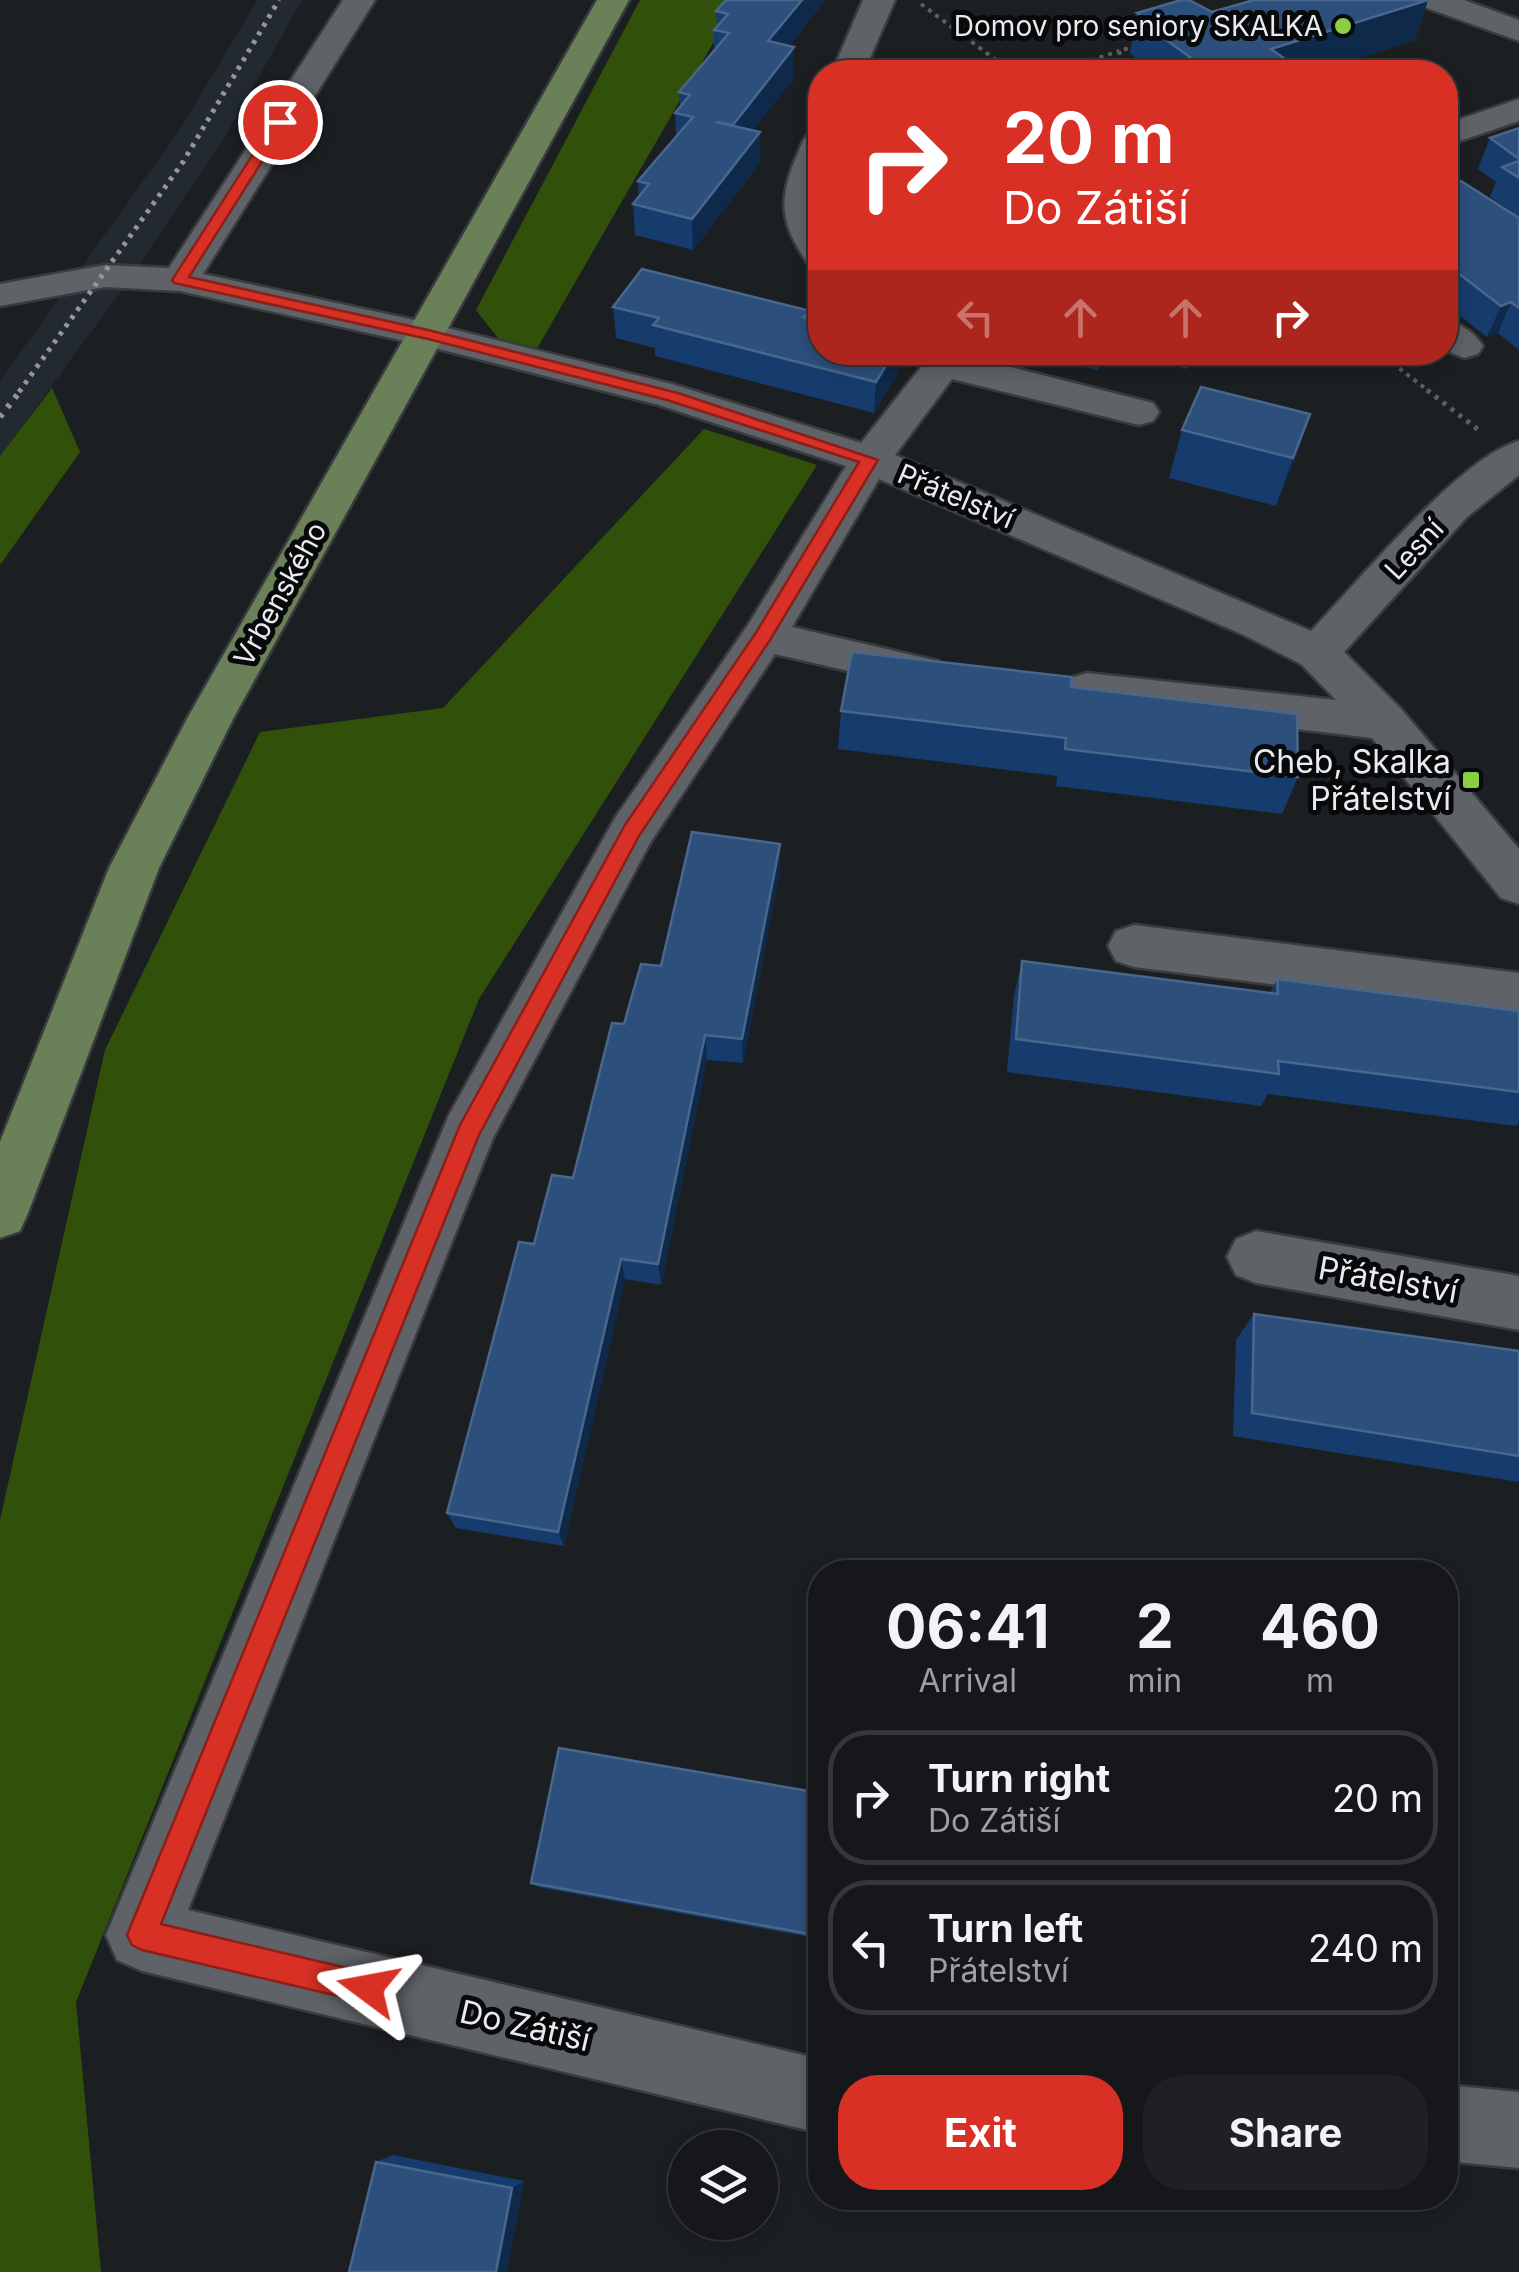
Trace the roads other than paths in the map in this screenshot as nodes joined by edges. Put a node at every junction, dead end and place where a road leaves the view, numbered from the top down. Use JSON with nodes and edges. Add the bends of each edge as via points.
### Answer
{"nodes":[{"id":1,"x":359,"y":0,"type":"edge"},
{"id":2,"x":613,"y":0,"type":"edge"},
{"id":3,"x":879,"y":0,"type":"edge"},
{"id":4,"x":1435,"y":0,"type":"edge"},
{"id":5,"x":1519,"y":31,"type":"edge"},
{"id":6,"x":853,"y":60,"type":"edge"},
{"id":7,"x":1519,"y":109,"type":"edge"},
{"id":8,"x":1458,"y":131,"type":"edge"},
{"id":9,"x":808,"y":177,"type":"edge"},
{"id":10,"x":808,"y":236,"type":"edge"},
{"id":11,"x":180,"y":280,"type":"junction"},
{"id":12,"x":0,"y":295,"type":"edge"},
{"id":13,"x":428,"y":334,"type":"junction"},
{"id":14,"x":930,"y":365,"type":"edge"},
{"id":15,"x":957,"y":365,"type":"edge"},
{"id":16,"x":1139,"y":412,"type":"dead end"},
{"id":17,"x":1502,"y":444,"type":"edge"},
{"id":18,"x":870,"y":460,"type":"junction"},
{"id":19,"x":764,"y":636,"type":"junction"},
{"id":20,"x":1318,"y":653,"type":"junction"},
{"id":21,"x":958,"y":676,"type":"edge"},
{"id":22,"x":1048,"y":686,"type":"edge"},
{"id":23,"x":1386,"y":722,"type":"junction"},
{"id":24,"x":1519,"y":884,"type":"edge"},
{"id":25,"x":1134,"y":946,"type":"dead end"},
{"id":26,"x":1519,"y":994,"type":"edge"},
{"id":27,"x":0,"y":1212,"type":"edge"},
{"id":28,"x":1256,"y":1257,"type":"dead end"},
{"id":29,"x":1519,"y":1303,"type":"edge"},
{"id":30,"x":808,"y":2093,"type":"edge"},
{"id":31,"x":1458,"y":2124,"type":"edge"},
{"id":32,"x":1519,"y":2130,"type":"edge"}],
"edges":[{"from":1,"to":11,"type":"street"},
{"from":2,"to":13,"type":"main road","name":"Vrbenského"},
{"from":3,"to":6,"type":"street"},
{"from":4,"to":5,"type":"street"},
{"from":7,"to":8,"type":"street"},
{"from":9,"to":10,"type":"street","via":[[798,207]]},
{"from":11,"to":12,"type":"street","via":[[105,276]]},
{"from":11,"to":13,"type":"street"},
{"from":13,"to":18,"type":"street","name":"Přátelství","via":[[672,396]]},
{"from":13,"to":27,"type":"main road","name":"Vrbenského","via":[[134,868]]},
{"from":14,"to":18,"type":"street","name":"Do Zátiší"},
{"from":15,"to":16,"type":"street"},
{"from":17,"to":20,"type":"street","name":"Lesní"},
{"from":18,"to":19,"type":"street","name":"Do Zátiší"},
{"from":18,"to":20,"type":"street","name":"Přátelství"},
{"from":19,"to":21,"type":"street"},
{"from":19,"to":30,"type":"street","name":"Do Zátiší","via":[[632,831],[468,1132],[142,1935]]},
{"from":20,"to":23,"type":"street","name":"Přátelství"},
{"from":22,"to":23,"type":"street"},
{"from":23,"to":24,"type":"street","name":"Přátelství"},
{"from":25,"to":26,"type":"street"},
{"from":28,"to":29,"type":"street","name":"Přátelství"},
{"from":31,"to":32,"type":"street"}]}
